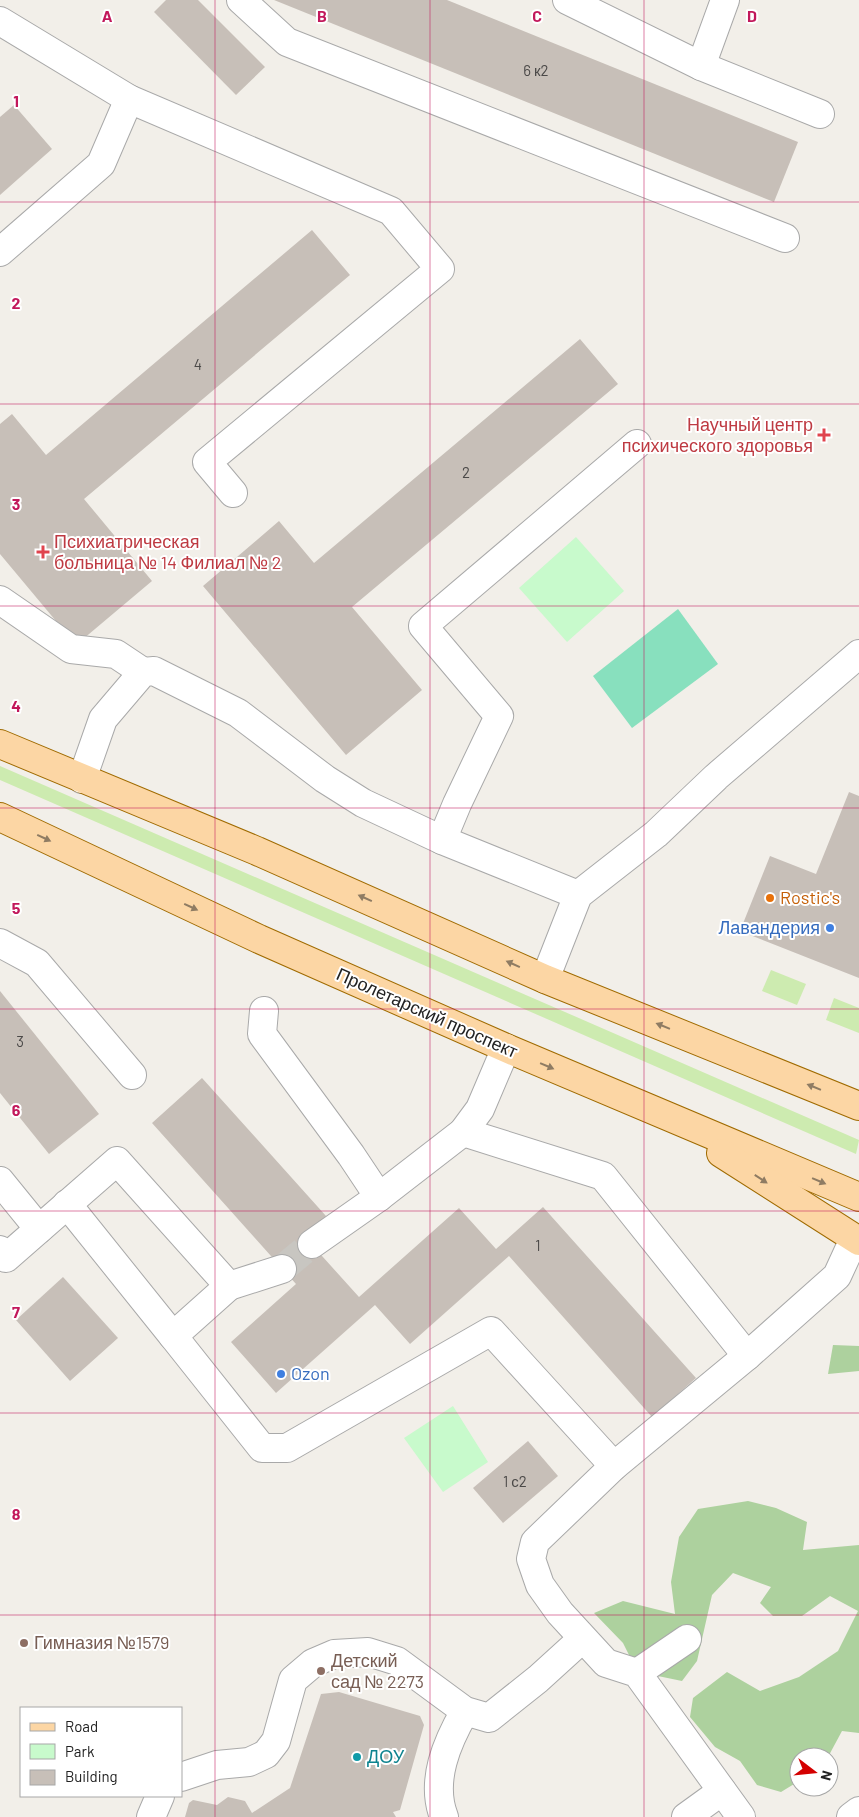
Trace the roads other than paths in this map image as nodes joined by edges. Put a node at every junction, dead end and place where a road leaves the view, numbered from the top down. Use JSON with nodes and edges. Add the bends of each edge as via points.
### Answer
{"nodes":[{"id":1,"x":9,"y":0,"type":"edge"},
{"id":2,"x":241,"y":0,"type":"edge"},
{"id":3,"x":567,"y":0,"type":"edge"},
{"id":4,"x":725,"y":0,"type":"edge"},
{"id":5,"x":0,"y":8,"type":"edge"},
{"id":6,"x":0,"y":21,"type":"edge"},
{"id":7,"x":701,"y":66,"type":"junction"},
{"id":8,"x":128,"y":99,"type":"junction"},
{"id":9,"x":820,"y":114,"type":"dead end"},
{"id":10,"x":784,"y":238,"type":"dead end"},
{"id":11,"x":0,"y":252,"type":"edge"},
{"id":12,"x":638,"y":444,"type":"dead end"},
{"id":13,"x":233,"y":493,"type":"dead end"},
{"id":14,"x":0,"y":600,"type":"edge"},
{"id":15,"x":859,"y":654,"type":"edge"},
{"id":16,"x":143,"y":672,"type":"junction"},
{"id":17,"x":0,"y":744,"type":"edge"},
{"id":18,"x":82,"y":779,"type":"junction"},
{"id":19,"x":0,"y":817,"type":"edge"},
{"id":20,"x":442,"y":840,"type":"junction"},
{"id":21,"x":578,"y":896,"type":"junction"},
{"id":22,"x":0,"y":943,"type":"edge"},
{"id":23,"x":545,"y":978,"type":"junction"},
{"id":24,"x":264,"y":1011,"type":"dead end"},
{"id":25,"x":506,"y":1048,"type":"junction"},
{"id":26,"x":132,"y":1075,"type":"dead end"},
{"id":27,"x":859,"y":1106,"type":"edge"},
{"id":28,"x":661,"y":1114,"type":"junction"},
{"id":29,"x":463,"y":1132,"type":"junction"},
{"id":30,"x":0,"y":1181,"type":"edge"},
{"id":31,"x":379,"y":1197,"type":"junction"},
{"id":32,"x":859,"y":1197,"type":"edge"},
{"id":33,"x":67,"y":1204,"type":"junction"},
{"id":34,"x":39,"y":1229,"type":"junction"},
{"id":35,"x":856,"y":1240,"type":"edge"},
{"id":36,"x":312,"y":1244,"type":"tunnel mouth"},
{"id":37,"x":0,"y":1250,"type":"edge"},
{"id":38,"x":282,"y":1269,"type":"tunnel mouth"},
{"id":39,"x":229,"y":1286,"type":"junction"},
{"id":40,"x":173,"y":1336,"type":"junction"},
{"id":41,"x":747,"y":1356,"type":"junction"},
{"id":42,"x":614,"y":1466,"type":"junction"},
{"id":43,"x":582,"y":1639,"type":"junction"},
{"id":44,"x":687,"y":1639,"type":"dead end"},
{"id":45,"x":637,"y":1674,"type":"junction"},
{"id":46,"x":465,"y":1711,"type":"junction"},
{"id":47,"x":182,"y":1777,"type":"edge"},
{"id":48,"x":722,"y":1791,"type":"junction"},
{"id":49,"x":160,"y":1797,"type":"edge"},
{"id":50,"x":859,"y":1811,"type":"edge"},
{"id":51,"x":151,"y":1817,"type":"edge"},
{"id":52,"x":444,"y":1817,"type":"edge"},
{"id":53,"x":686,"y":1817,"type":"edge"},
{"id":54,"x":741,"y":1817,"type":"edge"},
{"id":55,"x":851,"y":1817,"type":"edge"}],
"edges":[{"from":1,"to":5,"type":"lane"},
{"from":2,"to":10,"type":"lane","via":[[287,42]]},
{"from":3,"to":7,"type":"lane"},
{"from":4,"to":7,"type":"lane"},
{"from":6,"to":8,"type":"lane"},
{"from":7,"to":9,"type":"lane"},
{"from":8,"to":11,"type":"lane","via":[[101,164]]},
{"from":8,"to":13,"type":"lane","via":[[391,211],[440,268],[207,462]]},
{"from":12,"to":20,"type":"lane","via":[[423,626],[499,716]]},
{"from":14,"to":16,"type":"lane","via":[[71,649],[116,654]]},
{"from":15,"to":21,"type":"lane","via":[[716,777],[656,834]]},
{"from":16,"to":18,"type":"lane","via":[[103,719]]},
{"from":16,"to":20,"type":"lane","via":[[154,671],[238,713],[362,803]]},
{"from":17,"to":18,"type":"main road"},
{"from":23,"to":18,"type":"main road","one_way":true,"via":[[257,851]]},
{"from":19,"to":25,"type":"main road","name":"Пролетарский проспект","one_way":true,"via":[[259,939]]},
{"from":20,"to":21,"type":"lane"},
{"from":21,"to":23,"type":"lane"},
{"from":22,"to":26,"type":"lane","via":[[37,963]]},
{"from":27,"to":23,"type":"main road","one_way":true},
{"from":24,"to":31,"type":"lane","via":[[262,1034]]},
{"from":25,"to":28,"type":"main road","name":"Пролетарский проспект","one_way":true},
{"from":25,"to":29,"type":"lane","via":[[480,1109]]},
{"from":28,"to":32,"type":"main road","name":"Пролетарский проспект","one_way":true},
{"from":28,"to":35,"type":"main road","one_way":true},
{"from":29,"to":31,"type":"lane"},
{"from":29,"to":41,"type":"lane","via":[[603,1176]]},
{"from":30,"to":34,"type":"lane"},
{"from":31,"to":36,"type":"lane"},
{"from":33,"to":34,"type":"lane"},
{"from":33,"to":39,"type":"lane","via":[[117,1161]]},
{"from":33,"to":40,"type":"lane"},
{"from":34,"to":37,"type":"lane","via":[[6,1258]]},
{"from":35,"to":41,"type":"lane","via":[[837,1276]]},
{"from":38,"to":39,"type":"lane"},
{"from":39,"to":40,"type":"lane"},
{"from":40,"to":42,"type":"lane","via":[[262,1448],[287,1448],[491,1331]]},
{"from":41,"to":42,"type":"lane"},
{"from":42,"to":43,"type":"lane","via":[[535,1542],[531,1560],[540,1585]]},
{"from":43,"to":45,"type":"lane","via":[[606,1663]]},
{"from":43,"to":46,"type":"lane","via":[[489,1718]]},
{"from":44,"to":45,"type":"lane"},
{"from":45,"to":48,"type":"lane"},
{"from":46,"to":47,"type":"lane","via":[[397,1661],[368,1652],[334,1654],[313,1663],[292,1680],[276,1741],[266,1754],[249,1762],[217,1765]]},
{"from":46,"to":52,"type":"lane","via":[[450,1736],[440,1770],[440,1806]]},
{"from":48,"to":53,"type":"lane"},
{"from":48,"to":54,"type":"lane"},
{"from":49,"to":51,"type":"lane"},
{"from":50,"to":55,"type":"lane"}]}
